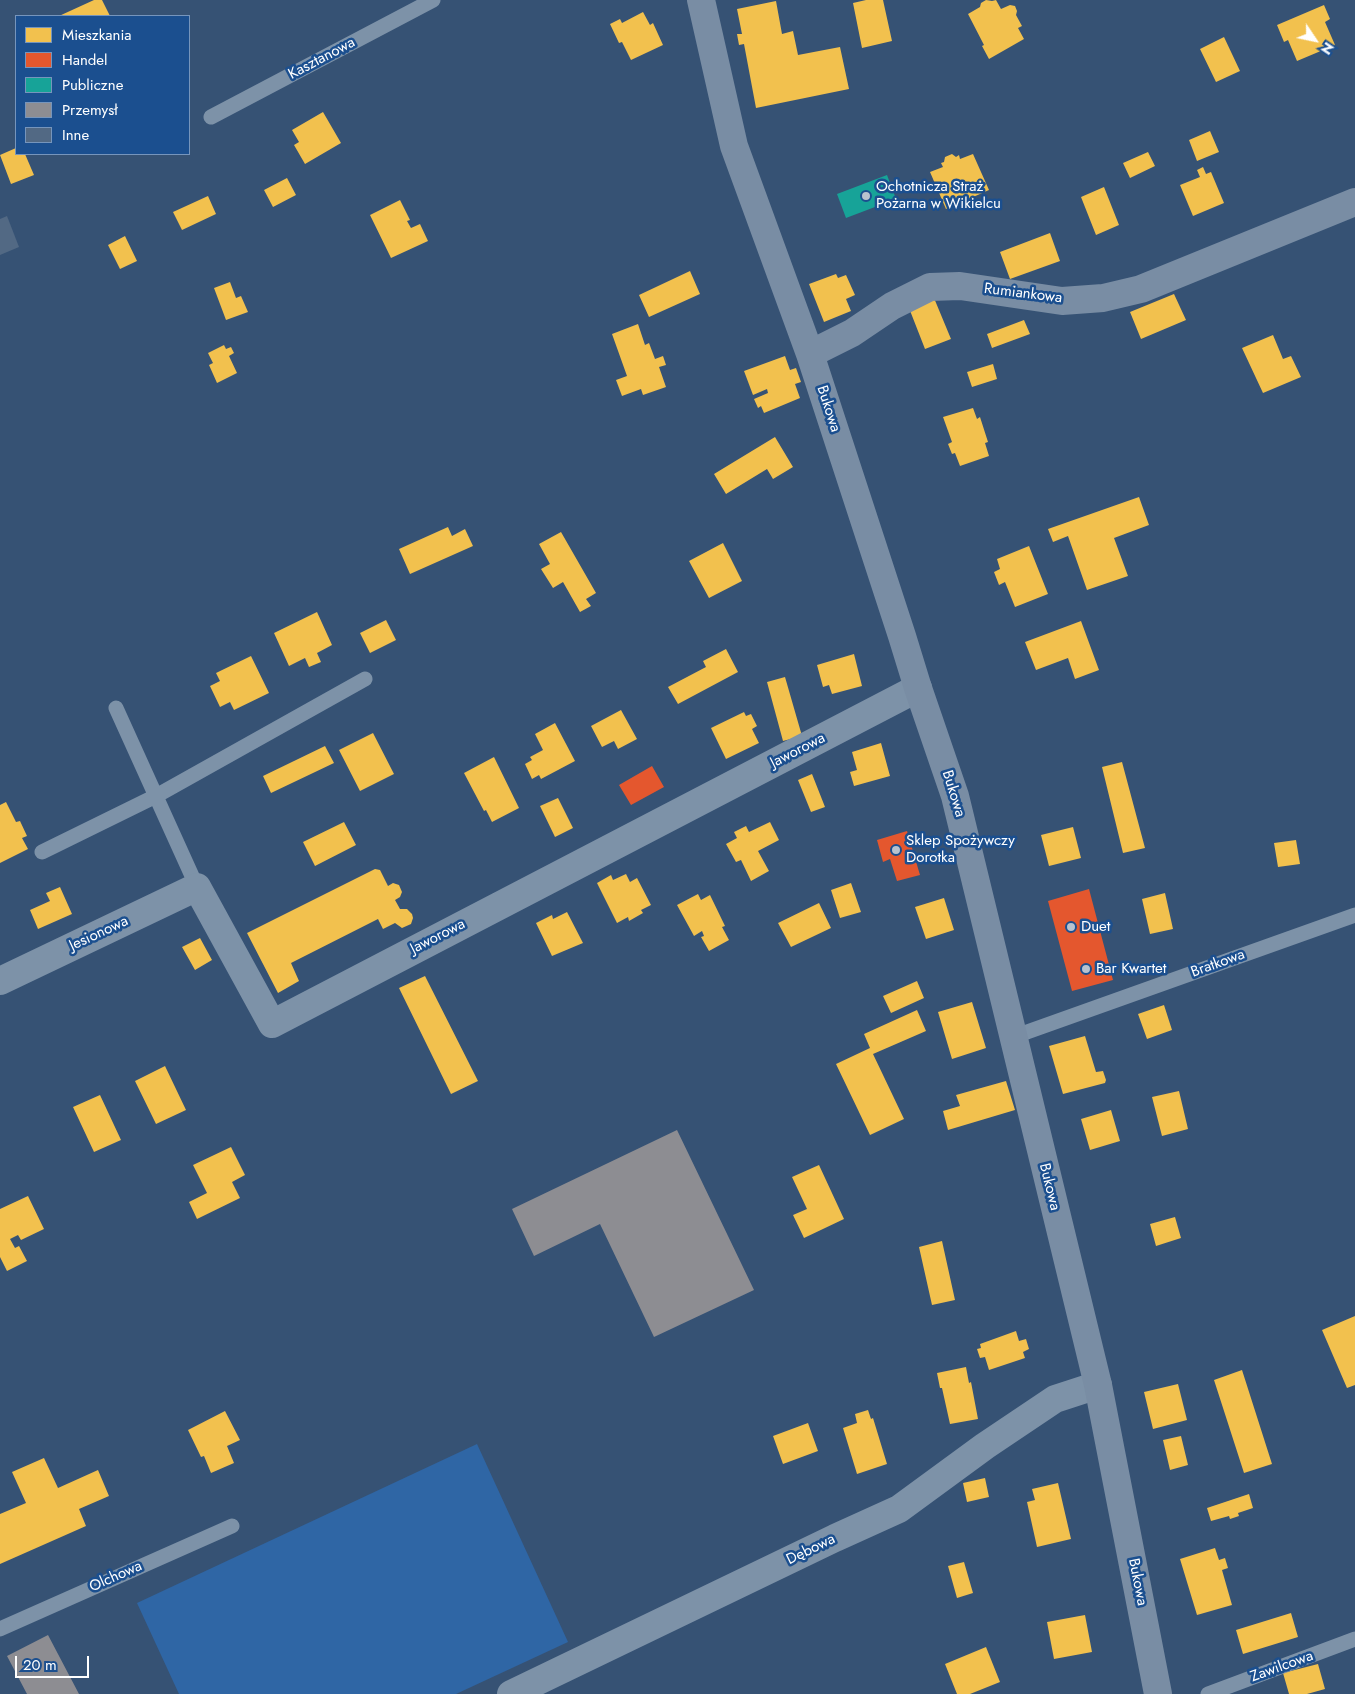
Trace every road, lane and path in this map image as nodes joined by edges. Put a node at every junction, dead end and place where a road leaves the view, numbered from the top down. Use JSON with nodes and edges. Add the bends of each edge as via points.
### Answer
{"nodes":[{"id":1,"x":433,"y":0,"type":"edge"},
{"id":2,"x":701,"y":0,"type":"edge"},
{"id":3,"x":211,"y":117,"type":"dead end"},
{"id":4,"x":1355,"y":202,"type":"edge"},
{"id":5,"x":810,"y":354,"type":"junction"},
{"id":6,"x":366,"y":679,"type":"dead end"},
{"id":7,"x":918,"y":688,"type":"junction"},
{"id":8,"x":116,"y":708,"type":"dead end"},
{"id":9,"x":156,"y":796,"type":"junction"},
{"id":10,"x":42,"y":852,"type":"dead end"},
{"id":11,"x":197,"y":888,"type":"junction"},
{"id":12,"x":1355,"y":915,"type":"edge"},
{"id":13,"x":0,"y":981,"type":"edge"},
{"id":14,"x":1013,"y":1037,"type":"junction"},
{"id":15,"x":1098,"y":1385,"type":"junction"},
{"id":16,"x":232,"y":1526,"type":"dead end"},
{"id":17,"x":0,"y":1629,"type":"edge"},
{"id":18,"x":1355,"y":1640,"type":"edge"},
{"id":19,"x":511,"y":1694,"type":"edge"},
{"id":20,"x":1158,"y":1694,"type":"edge"},
{"id":21,"x":1208,"y":1694,"type":"edge"}],
"edges":[{"from":1,"to":3,"type":"lane","name":"Kasztanowa"},
{"from":2,"to":5,"type":"street","name":"Bukowa","via":[[734,146]]},
{"from":4,"to":5,"type":"street","name":"Rumiankowa","via":[[1141,288],[1102,298],[1062,301],[960,286],[930,287]]},
{"from":5,"to":7,"type":"street","name":"Bukowa"},
{"from":6,"to":9,"type":"lane"},
{"from":7,"to":11,"type":"street","name":"Jaworowa","via":[[272,1024]]},
{"from":7,"to":14,"type":"street","name":"Bukowa","via":[[955,796]]},
{"from":8,"to":9,"type":"lane","name":"Jaworowa"},
{"from":9,"to":10,"type":"lane"},
{"from":9,"to":11,"type":"lane","name":"Jaworowa"},
{"from":11,"to":13,"type":"street","name":"Jesionowa"},
{"from":12,"to":14,"type":"lane","name":"Bratkowa"},
{"from":14,"to":15,"type":"street","name":"Bukowa"},
{"from":15,"to":19,"type":"street","name":"Dębowa","via":[[1055,1399],[899,1509]]},
{"from":15,"to":20,"type":"street","name":"Bukowa"},
{"from":16,"to":17,"type":"lane","name":"Olchowa"},
{"from":18,"to":21,"type":"lane","name":"Zawilcowa"}]}
